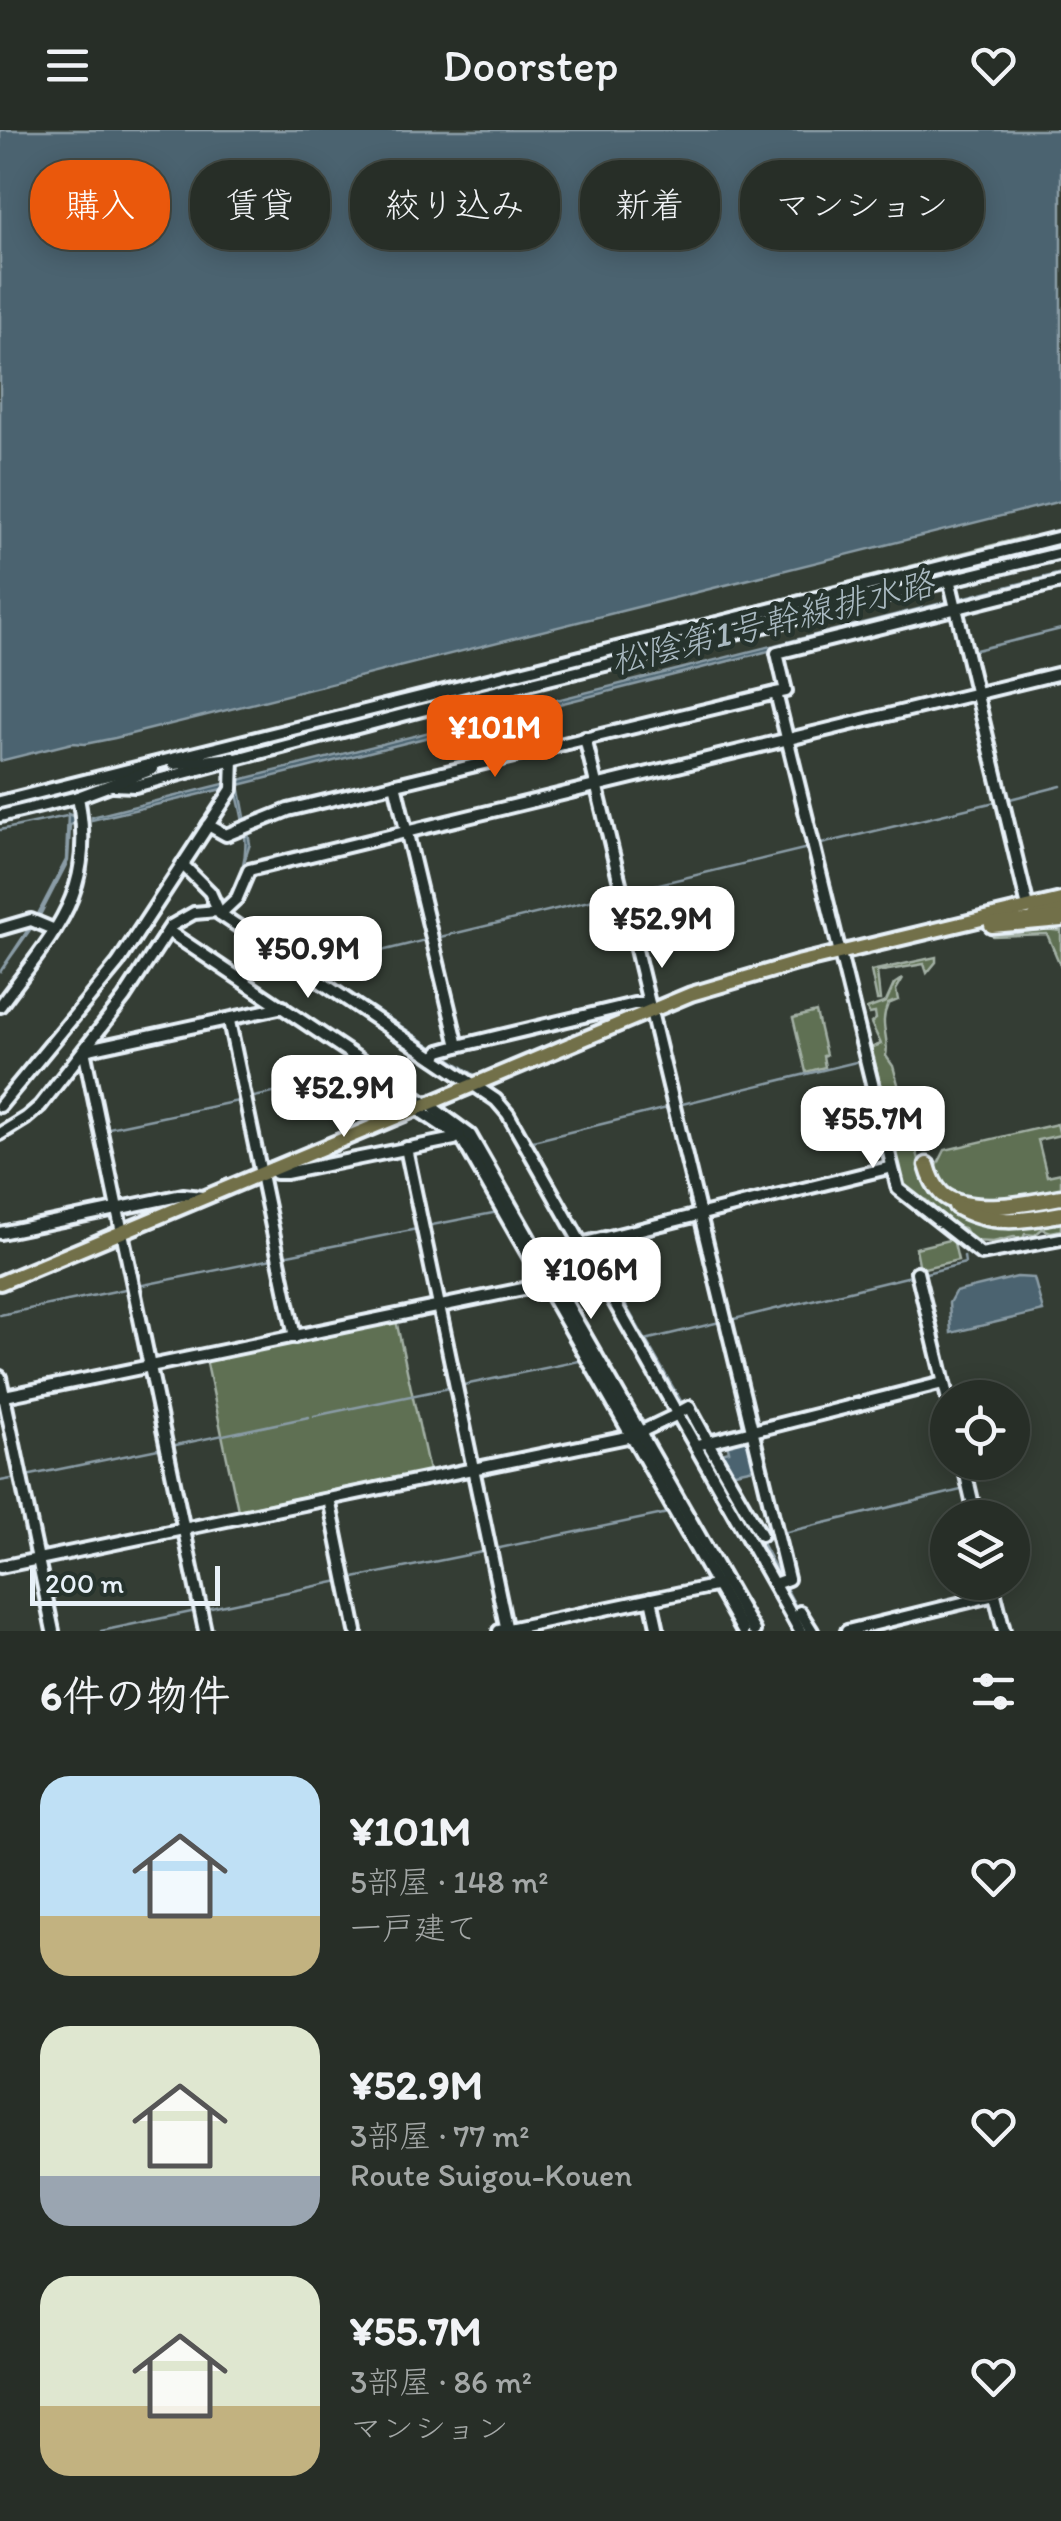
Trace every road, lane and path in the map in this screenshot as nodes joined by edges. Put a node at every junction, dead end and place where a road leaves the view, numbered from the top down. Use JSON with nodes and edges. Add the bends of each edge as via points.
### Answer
{"nodes":[{"id":1,"x":1061,"y":537,"type":"edge"},
{"id":2,"x":1061,"y":553,"type":"edge"},
{"id":3,"x":950,"y":579,"type":"junction"},
{"id":4,"x":1061,"y":582,"type":"edge"},
{"id":5,"x":954,"y":603,"type":"junction"},
{"id":6,"x":1061,"y":673,"type":"edge"},
{"id":7,"x":776,"y":693,"type":"junction"},
{"id":8,"x":976,"y":694,"type":"junction"},
{"id":9,"x":585,"y":738,"type":"junction"},
{"id":10,"x":788,"y":740,"type":"junction"},
{"id":11,"x":233,"y":758,"type":"junction"},
{"id":12,"x":166,"y":763,"type":"junction"},
{"id":13,"x":395,"y":784,"type":"junction"},
{"id":14,"x":113,"y":785,"type":"junction"},
{"id":15,"x":597,"y":786,"type":"junction"},
{"id":16,"x":78,"y":797,"type":"junction"},
{"id":17,"x":0,"y":802,"type":"edge"},
{"id":18,"x":0,"y":816,"type":"edge"},
{"id":19,"x":208,"y":825,"type":"junction"},
{"id":20,"x":406,"y":832,"type":"junction"},
{"id":21,"x":182,"y":864,"type":"junction"},
{"id":22,"x":1061,"y":900,"type":"edge"},
{"id":23,"x":1028,"y":908,"type":"junction"},
{"id":24,"x":219,"y":910,"type":"junction"},
{"id":25,"x":1061,"y":910,"type":"edge"},
{"id":26,"x":151,"y":911,"type":"junction"},
{"id":27,"x":1061,"y":919,"type":"edge"},
{"id":28,"x":992,"y":925,"type":"junction"},
{"id":29,"x":169,"y":926,"type":"junction"},
{"id":30,"x":0,"y":929,"type":"edge"},
{"id":31,"x":55,"y":930,"type":"junction"},
{"id":32,"x":840,"y":957,"type":"junction"},
{"id":33,"x":0,"y":1006,"type":"edge"},
{"id":34,"x":650,"y":1007,"type":"junction"},
{"id":35,"x":281,"y":1009,"type":"junction"},
{"id":36,"x":228,"y":1021,"type":"junction"},
{"id":37,"x":458,"y":1046,"type":"junction"},
{"id":38,"x":84,"y":1050,"type":"junction"},
{"id":39,"x":436,"y":1055,"type":"junction"},
{"id":40,"x":368,"y":1076,"type":"dead end"},
{"id":41,"x":477,"y":1082,"type":"junction"},
{"id":42,"x":422,"y":1105,"type":"junction"},
{"id":43,"x":0,"y":1106,"type":"edge"},
{"id":44,"x":461,"y":1133,"type":"junction"},
{"id":45,"x":0,"y":1134,"type":"edge"},
{"id":46,"x":406,"y":1148,"type":"junction"},
{"id":47,"x":926,"y":1166,"type":"dead end"},
{"id":48,"x":892,"y":1167,"type":"junction"},
{"id":49,"x":267,"y":1171,"type":"junction"},
{"id":50,"x":944,"y":1196,"type":"junction"},
{"id":51,"x":202,"y":1197,"type":"junction"},
{"id":52,"x":1061,"y":1197,"type":"edge"},
{"id":53,"x":117,"y":1208,"type":"junction"},
{"id":54,"x":700,"y":1214,"type":"junction"},
{"id":55,"x":1061,"y":1214,"type":"edge"},
{"id":56,"x":122,"y":1232,"type":"junction"},
{"id":57,"x":0,"y":1233,"type":"edge"},
{"id":58,"x":1055,"y":1241,"type":"edge"},
{"id":59,"x":585,"y":1243,"type":"junction"},
{"id":60,"x":917,"y":1272,"type":"dead end"},
{"id":61,"x":550,"y":1282,"type":"junction"},
{"id":62,"x":0,"y":1283,"type":"edge"},
{"id":63,"x":440,"y":1308,"type":"junction"},
{"id":64,"x":295,"y":1337,"type":"junction"},
{"id":65,"x":150,"y":1367,"type":"junction"},
{"id":66,"x":0,"y":1377,"type":"edge"},
{"id":67,"x":943,"y":1380,"type":"edge"},
{"id":68,"x":930,"y":1387,"type":"edge"},
{"id":69,"x":2,"y":1397,"type":"edge"},
{"id":70,"x":681,"y":1412,"type":"junction"},
{"id":71,"x":753,"y":1429,"type":"junction"},
{"id":72,"x":637,"y":1434,"type":"junction"},
{"id":73,"x":703,"y":1442,"type":"junction"},
{"id":74,"x":473,"y":1469,"type":"junction"},
{"id":75,"x":329,"y":1499,"type":"junction"},
{"id":76,"x":184,"y":1529,"type":"junction"},
{"id":77,"x":38,"y":1559,"type":"junction"},
{"id":78,"x":0,"y":1567,"type":"edge"},
{"id":79,"x":778,"y":1582,"type":"junction"},
{"id":80,"x":721,"y":1583,"type":"junction"},
{"id":81,"x":651,"y":1599,"type":"junction"},
{"id":82,"x":974,"y":1600,"type":"edge"},
{"id":83,"x":996,"y":1600,"type":"edge"},
{"id":84,"x":800,"y":1612,"type":"dead end"},
{"id":85,"x":504,"y":1630,"type":"edge"},
{"id":86,"x":53,"y":1631,"type":"edge"},
{"id":87,"x":205,"y":1631,"type":"edge"},
{"id":88,"x":356,"y":1631,"type":"edge"},
{"id":89,"x":658,"y":1631,"type":"edge"},
{"id":90,"x":743,"y":1631,"type":"edge"},
{"id":91,"x":754,"y":1631,"type":"edge"},
{"id":92,"x":800,"y":1631,"type":"edge"},
{"id":93,"x":812,"y":1631,"type":"edge"},
{"id":94,"x":847,"y":1631,"type":"edge"},
{"id":95,"x":1004,"y":1631,"type":"edge"}],
"edges":[{"from":1,"to":12,"type":"street"},
{"from":2,"to":3,"type":"street"},
{"from":3,"to":5,"type":"street"},
{"from":3,"to":11,"type":"street"},
{"from":4,"to":5,"type":"street"},
{"from":5,"to":7,"type":"street","via":[[777,653],[786,691]]},
{"from":5,"to":8,"type":"street"},
{"from":6,"to":8,"type":"street"},
{"from":7,"to":9,"type":"street"},
{"from":7,"to":10,"type":"street"},
{"from":8,"to":10,"type":"street"},
{"from":8,"to":23,"type":"street"},
{"from":9,"to":13,"type":"street"},
{"from":9,"to":15,"type":"street"},
{"from":10,"to":15,"type":"street"},
{"from":10,"to":32,"type":"street"},
{"from":11,"to":12,"type":"street"},
{"from":11,"to":14,"type":"street","via":[[135,786]]},
{"from":11,"to":19,"type":"street","via":[[233,784]]},
{"from":12,"to":14,"type":"street"},
{"from":12,"to":17,"type":"street"},
{"from":13,"to":19,"type":"street","via":[[288,810],[226,835]]},
{"from":13,"to":20,"type":"street"},
{"from":14,"to":16,"type":"street"},
{"from":15,"to":20,"type":"street"},
{"from":15,"to":34,"type":"street"},
{"from":16,"to":18,"type":"street"},
{"from":16,"to":31,"type":"street","via":[[81,874]]},
{"from":19,"to":21,"type":"street"},
{"from":20,"to":24,"type":"street","via":[[249,870],[236,898]]},
{"from":20,"to":37,"type":"street"},
{"from":21,"to":24,"type":"street"},
{"from":21,"to":26,"type":"street"},
{"from":22,"to":23,"type":"main road"},
{"from":23,"to":32,"type":"main road"},
{"from":24,"to":29,"type":"street"},
{"from":24,"to":39,"type":"street"},
{"from":25,"to":28,"type":"main road"},
{"from":26,"to":29,"type":"street"},
{"from":26,"to":43,"type":"street","via":[[118,963]]},
{"from":27,"to":28,"type":"highway"},
{"from":28,"to":32,"type":"main road"},
{"from":29,"to":35,"type":"street"},
{"from":29,"to":38,"type":"street"},
{"from":30,"to":31,"type":"street","via":[[34,922]]},
{"from":31,"to":33,"type":"street"},
{"from":32,"to":34,"type":"main road","via":[[739,978]]},
{"from":32,"to":48,"type":"street"},
{"from":34,"to":37,"type":"street","via":[[634,1004]]},
{"from":34,"to":41,"type":"main road"},
{"from":34,"to":54,"type":"street"},
{"from":35,"to":36,"type":"street"},
{"from":35,"to":42,"type":"street"},
{"from":36,"to":38,"type":"street"},
{"from":36,"to":49,"type":"street"},
{"from":37,"to":39,"type":"street"},
{"from":38,"to":45,"type":"street","via":[[34,1112]]},
{"from":38,"to":53,"type":"street"},
{"from":39,"to":41,"type":"street"},
{"from":40,"to":42,"type":"street"},
{"from":41,"to":42,"type":"main road"},
{"from":41,"to":59,"type":"street","via":[[508,1114]]},
{"from":42,"to":44,"type":"street"},
{"from":42,"to":49,"type":"main road"},
{"from":44,"to":46,"type":"street"},
{"from":44,"to":61,"type":"street"},
{"from":46,"to":49,"type":"street","via":[[286,1173]]},
{"from":46,"to":63,"type":"street"},
{"from":47,"to":50,"type":"highway"},
{"from":48,"to":54,"type":"street"},
{"from":48,"to":58,"type":"street","via":[[902,1196],[976,1252]]},
{"from":49,"to":51,"type":"main road"},
{"from":49,"to":64,"type":"street"},
{"from":50,"to":52,"type":"highway","via":[[984,1206]]},
{"from":50,"to":55,"type":"highway","via":[[983,1218]]},
{"from":51,"to":53,"type":"street"},
{"from":51,"to":56,"type":"main road"},
{"from":53,"to":56,"type":"street"},
{"from":53,"to":57,"type":"street"},
{"from":54,"to":59,"type":"street"},
{"from":54,"to":71,"type":"street"},
{"from":56,"to":62,"type":"main road"},
{"from":56,"to":65,"type":"street"},
{"from":59,"to":70,"type":"street"},
{"from":60,"to":67,"type":"street"},
{"from":61,"to":63,"type":"street"},
{"from":61,"to":72,"type":"street"},
{"from":63,"to":64,"type":"street"},
{"from":63,"to":74,"type":"street"},
{"from":64,"to":65,"type":"street"},
{"from":65,"to":69,"type":"street"},
{"from":65,"to":76,"type":"street"},
{"from":66,"to":69,"type":"street"},
{"from":68,"to":71,"type":"street"},
{"from":69,"to":77,"type":"street"},
{"from":70,"to":72,"type":"street"},
{"from":70,"to":73,"type":"street"},
{"from":71,"to":73,"type":"street"},
{"from":71,"to":79,"type":"street","via":[[788,1579]]},
{"from":72,"to":74,"type":"street"},
{"from":72,"to":80,"type":"street"},
{"from":73,"to":79,"type":"street"},
{"from":74,"to":75,"type":"street"},
{"from":74,"to":85,"type":"street"},
{"from":75,"to":76,"type":"street"},
{"from":75,"to":88,"type":"street"},
{"from":76,"to":77,"type":"street"},
{"from":76,"to":87,"type":"street"},
{"from":77,"to":78,"type":"street"},
{"from":77,"to":86,"type":"street"},
{"from":79,"to":92,"type":"street"},
{"from":80,"to":81,"type":"street"},
{"from":80,"to":90,"type":"street"},
{"from":80,"to":91,"type":"street"},
{"from":81,"to":85,"type":"street"},
{"from":81,"to":89,"type":"street"},
{"from":82,"to":94,"type":"street"},
{"from":83,"to":95,"type":"street"},
{"from":84,"to":93,"type":"street"}]}
